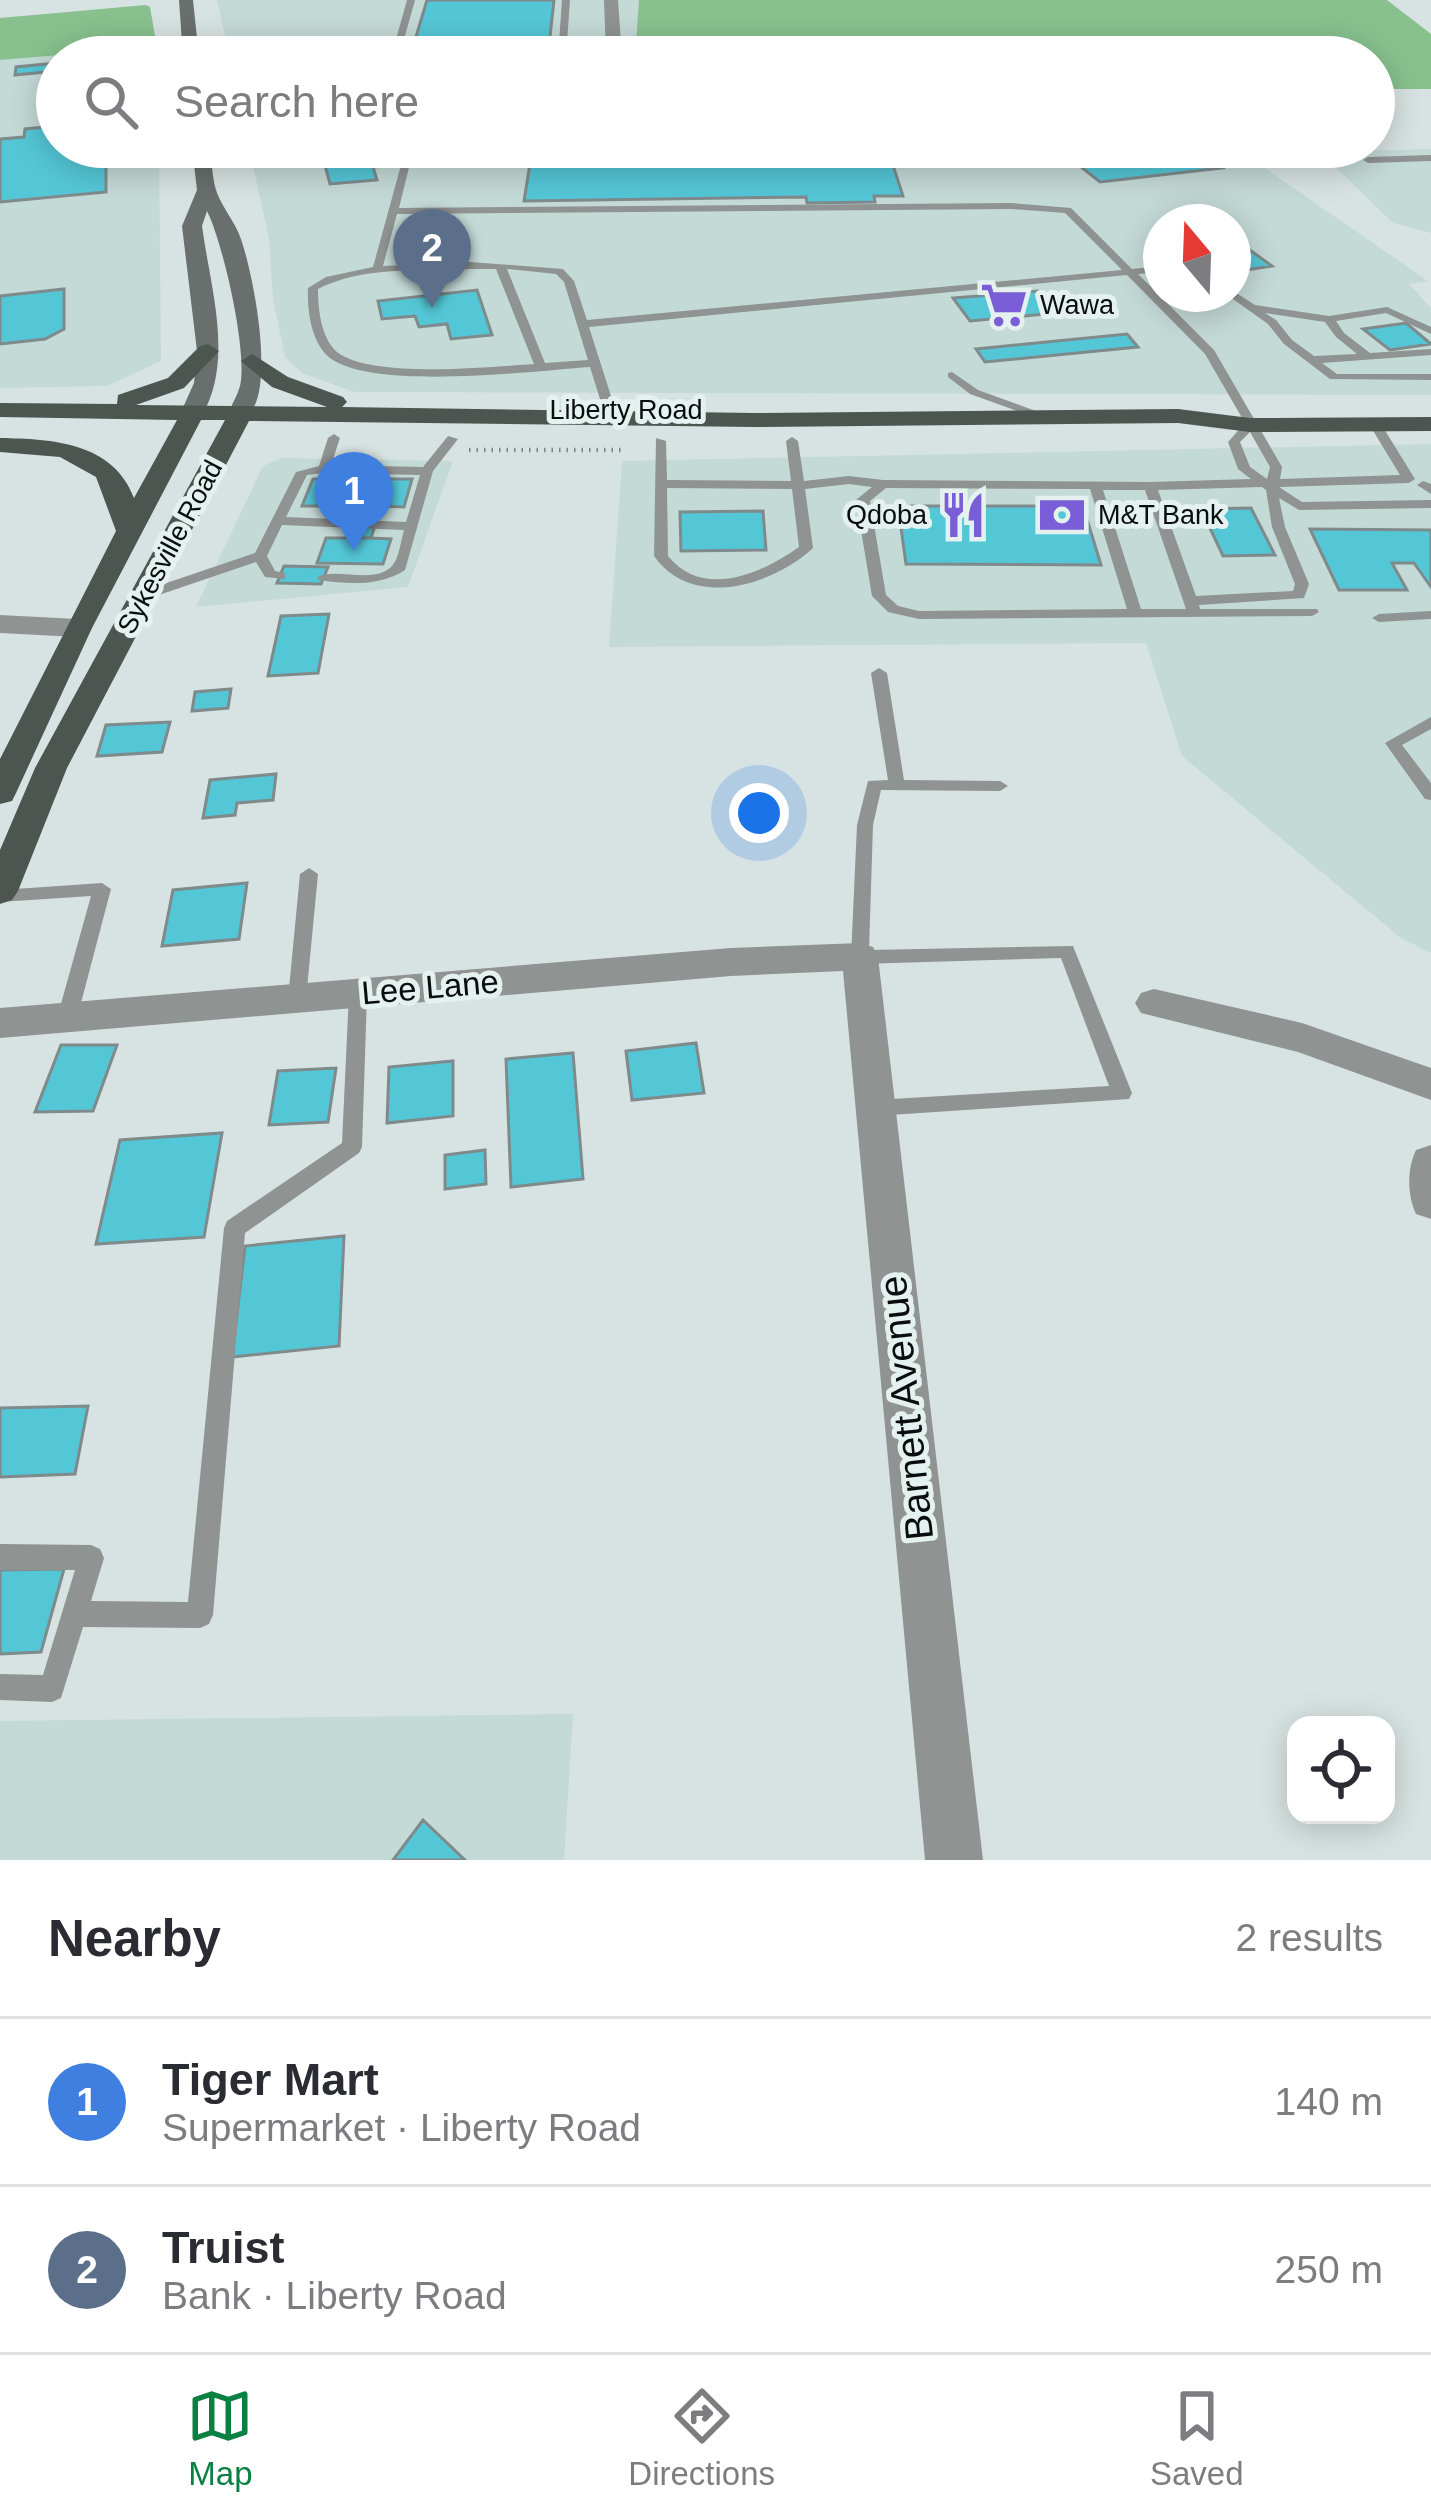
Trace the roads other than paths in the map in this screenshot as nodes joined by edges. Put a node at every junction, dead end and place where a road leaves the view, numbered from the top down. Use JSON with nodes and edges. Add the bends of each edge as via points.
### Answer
{"nodes":[{"id":1,"x":186,"y":0,"type":"edge"},
{"id":2,"x":411,"y":0,"type":"edge"},
{"id":3,"x":566,"y":0,"type":"edge"},
{"id":4,"x":611,"y":0,"type":"edge"},
{"id":5,"x":189,"y":36,"type":"edge"},
{"id":6,"x":401,"y":36,"type":"edge"},
{"id":7,"x":563,"y":36,"type":"edge"},
{"id":8,"x":613,"y":36,"type":"edge"},
{"id":9,"x":1431,"y":158,"type":"edge"},
{"id":10,"x":1395,"y":159,"type":"edge"},
{"id":11,"x":203,"y":168,"type":"edge"},
{"id":12,"x":404,"y":168,"type":"edge"},
{"id":13,"x":206,"y":190,"type":"junction"},
{"id":14,"x":391,"y":211,"type":"junction"},
{"id":15,"x":500,"y":266,"type":"junction"},
{"id":16,"x":376,"y":271,"type":"junction"},
{"id":17,"x":1143,"y":271,"type":"edge"},
{"id":18,"x":1133,"y":272,"type":"junction"},
{"id":19,"x":1251,"y":308,"type":"edge"},
{"id":20,"x":1251,"y":309,"type":"edge"},
{"id":21,"x":1329,"y":319,"type":"junction"},
{"id":22,"x":582,"y":324,"type":"junction"},
{"id":23,"x":1431,"y":331,"type":"edge"},
{"id":24,"x":208,"y":351,"type":"junction"},
{"id":25,"x":1431,"y":352,"type":"edge"},
{"id":26,"x":1366,"y":355,"type":"junction"},
{"id":27,"x":1311,"y":360,"type":"junction"},
{"id":28,"x":253,"y":361,"type":"junction"},
{"id":29,"x":593,"y":363,"type":"junction"},
{"id":30,"x":541,"y":368,"type":"junction"},
{"id":31,"x":952,"y":375,"type":"dead end"},
{"id":32,"x":1431,"y":377,"type":"edge"},
{"id":33,"x":0,"y":410,"type":"edge"},
{"id":34,"x":49,"y":411,"type":"junction"},
{"id":35,"x":193,"y":412,"type":"junction"},
{"id":36,"x":386,"y":414,"type":"junction"},
{"id":37,"x":611,"y":415,"type":"junction"},
{"id":38,"x":1046,"y":418,"type":"junction"},
{"id":39,"x":1375,"y":424,"type":"junction"},
{"id":40,"x":1431,"y":424,"type":"edge"},
{"id":41,"x":235,"y":425,"type":"junction"},
{"id":42,"x":1250,"y":425,"type":"junction"},
{"id":43,"x":0,"y":434,"type":"edge"},
{"id":44,"x":180,"y":436,"type":"junction"},
{"id":45,"x":334,"y":438,"type":"junction"},
{"id":46,"x":792,"y":440,"type":"junction"},
{"id":47,"x":660,"y":441,"type":"junction"},
{"id":48,"x":456,"y":444,"type":"junction"},
{"id":49,"x":0,"y":445,"type":"edge"},
{"id":50,"x":324,"y":469,"type":"junction"},
{"id":51,"x":428,"y":471,"type":"junction"},
{"id":52,"x":1271,"y":483,"type":"junction"},
{"id":53,"x":661,"y":484,"type":"junction"},
{"id":54,"x":797,"y":484,"type":"junction"},
{"id":55,"x":883,"y":484,"type":"junction"},
{"id":56,"x":1095,"y":485,"type":"junction"},
{"id":57,"x":1150,"y":486,"type":"junction"},
{"id":58,"x":1425,"y":491,"type":"edge"},
{"id":59,"x":278,"y":521,"type":"junction"},
{"id":60,"x":412,"y":526,"type":"junction"},
{"id":61,"x":129,"y":531,"type":"junction"},
{"id":62,"x":260,"y":556,"type":"junction"},
{"id":63,"x":280,"y":576,"type":"dead end"},
{"id":64,"x":323,"y":577,"type":"dead end"},
{"id":65,"x":145,"y":595,"type":"junction"},
{"id":66,"x":1193,"y":607,"type":"junction"},
{"id":67,"x":1312,"y":612,"type":"dead end"},
{"id":68,"x":1135,"y":613,"type":"junction"},
{"id":69,"x":1431,"y":615,"type":"edge"},
{"id":70,"x":1379,"y":617,"type":"dead end"},
{"id":71,"x":0,"y":624,"type":"edge"},
{"id":72,"x":77,"y":628,"type":"junction"},
{"id":73,"x":879,"y":673,"type":"dead end"},
{"id":74,"x":1431,"y":722,"type":"edge"},
{"id":75,"x":896,"y":782,"type":"junction"},
{"id":76,"x":1000,"y":786,"type":"dead end"},
{"id":77,"x":0,"y":793,"type":"edge"},
{"id":78,"x":1431,"y":795,"type":"edge"},
{"id":79,"x":309,"y":874,"type":"dead end"},
{"id":80,"x":0,"y":894,"type":"edge"},
{"id":81,"x":860,"y":957,"type":"junction"},
{"id":82,"x":358,"y":994,"type":"junction"},
{"id":83,"x":297,"y":999,"type":"junction"},
{"id":84,"x":1154,"y":1004,"type":"dead end"},
{"id":85,"x":67,"y":1018,"type":"junction"},
{"id":86,"x":0,"y":1023,"type":"edge"},
{"id":87,"x":1431,"y":1084,"type":"edge"},
{"id":88,"x":875,"y":1108,"type":"junction"},
{"id":89,"x":1431,"y":1162,"type":"edge"},
{"id":90,"x":1431,"y":1201,"type":"edge"},
{"id":91,"x":0,"y":1557,"type":"edge"},
{"id":92,"x":74,"y":1614,"type":"junction"},
{"id":93,"x":0,"y":1688,"type":"edge"},
{"id":94,"x":954,"y":1860,"type":"edge"}],
"edges":[{"from":1,"to":5,"type":"main road"},
{"from":2,"to":6,"type":"lane"},
{"from":3,"to":7,"type":"lane"},
{"from":4,"to":8,"type":"street"},
{"from":9,"to":10,"type":"lane"},
{"from":11,"to":13,"type":"main road","name":"Sykesville Road"},
{"from":12,"to":14,"type":"lane"},
{"from":13,"to":24,"type":"main road","name":"Sykesville Road","via":[[192,226]]},
{"from":13,"to":28,"type":"main road","name":"Sykesville Road","via":[[231,238]]},
{"from":14,"to":16,"type":"lane"},
{"from":14,"to":18,"type":"lane","via":[[1048,206],[1075,214]]},
{"from":15,"to":16,"type":"lane"},
{"from":15,"to":22,"type":"lane","via":[[566,275]]},
{"from":15,"to":30,"type":"lane"},
{"from":16,"to":30,"type":"lane","via":[[327,278],[313,288],[331,354],[379,369]]},
{"from":17,"to":18,"type":"lane"},
{"from":18,"to":22,"type":"lane"},
{"from":18,"to":42,"type":"lane","via":[[1210,352]]},
{"from":19,"to":21,"type":"lane"},
{"from":20,"to":27,"type":"lane"},
{"from":21,"to":23,"type":"lane","via":[[1388,310]]},
{"from":21,"to":26,"type":"lane"},
{"from":22,"to":29,"type":"lane"},
{"from":24,"to":34,"type":"main road","via":[[162,391]]},
{"from":24,"to":35,"type":"main road","name":"Sykesville Road"},
{"from":25,"to":26,"type":"lane"},
{"from":26,"to":27,"type":"lane"},
{"from":27,"to":32,"type":"lane","via":[[1334,377]]},
{"from":28,"to":36,"type":"main road","via":[[301,392]]},
{"from":28,"to":41,"type":"main road","name":"Sykesville Road"},
{"from":29,"to":30,"type":"lane"},
{"from":29,"to":37,"type":"lane"},
{"from":31,"to":38,"type":"lane","via":[[974,392]]},
{"from":33,"to":34,"type":"main road","name":"Liberty Road"},
{"from":34,"to":35,"type":"main road","name":"Liberty Road"},
{"from":35,"to":41,"type":"main road","name":"Liberty Road"},
{"from":35,"to":44,"type":"main road","name":"Sykesville Road"},
{"from":36,"to":37,"type":"main road","name":"Liberty Road"},
{"from":36,"to":41,"type":"main road","name":"Liberty Road"},
{"from":37,"to":38,"type":"main road","name":"Liberty Road"},
{"from":38,"to":42,"type":"main road","name":"Liberty Road","via":[[1178,416]]},
{"from":39,"to":40,"type":"main road","name":"Liberty Road"},
{"from":39,"to":42,"type":"main road","name":"Liberty Road"},
{"from":39,"to":58,"type":"lane"},
{"from":41,"to":44,"type":"main road","name":"Liberty Road"},
{"from":41,"to":45,"type":"main road","name":"Liberty Road"},
{"from":41,"to":65,"type":"main road","name":"Sykesville Road"},
{"from":42,"to":46,"type":"main road","name":"Liberty Road","via":[[1187,437]]},
{"from":42,"to":52,"type":"lane","via":[[1276,467]]},
{"from":42,"to":52,"type":"lane","via":[[1234,442],[1236,453],[1244,469]]},
{"from":43,"to":44,"type":"main road","name":"Liberty Road"},
{"from":44,"to":61,"type":"main road","name":"Sykesville Road"},
{"from":45,"to":48,"type":"main road","name":"Liberty Road"},
{"from":45,"to":50,"type":"lane"},
{"from":46,"to":47,"type":"main road","name":"Liberty Road"},
{"from":46,"to":54,"type":"lane"},
{"from":47,"to":48,"type":"main road","name":"Liberty Road"},
{"from":47,"to":53,"type":"lane"},
{"from":48,"to":51,"type":"lane"},
{"from":49,"to":61,"type":"main road","via":[[68,452],[100,468],[114,483]]},
{"from":50,"to":51,"type":"lane"},
{"from":50,"to":59,"type":"lane","via":[[302,472]]},
{"from":51,"to":60,"type":"lane"},
{"from":52,"to":57,"type":"lane"},
{"from":52,"to":58,"type":"lane"},
{"from":52,"to":58,"type":"lane","via":[[1299,506]]},
{"from":52,"to":66,"type":"lane","via":[[1299,595]]},
{"from":53,"to":54,"type":"lane"},
{"from":53,"to":54,"type":"lane","via":[[668,569],[718,581],[751,580],[806,548]]},
{"from":54,"to":55,"type":"lane"},
{"from":55,"to":56,"type":"lane"},
{"from":55,"to":68,"type":"lane","via":[[863,500],[879,596],[893,609]]},
{"from":56,"to":57,"type":"lane"},
{"from":56,"to":68,"type":"lane"},
{"from":57,"to":66,"type":"lane"},
{"from":59,"to":60,"type":"lane"},
{"from":59,"to":62,"type":"lane"},
{"from":60,"to":64,"type":"lane","via":[[392,575]]},
{"from":61,"to":72,"type":"main road","name":"Sykesville Road"},
{"from":62,"to":63,"type":"lane"},
{"from":62,"to":65,"type":"lane"},
{"from":65,"to":80,"type":"main road","name":"Sykesville Road","via":[[51,768]]},
{"from":66,"to":67,"type":"lane"},
{"from":66,"to":68,"type":"lane"},
{"from":69,"to":70,"type":"lane"},
{"from":71,"to":72,"type":"street"},
{"from":72,"to":77,"type":"main road","name":"Sykesville Road"},
{"from":73,"to":75,"type":"lane"},
{"from":74,"to":78,"type":"lane","via":[[1393,743]]},
{"from":75,"to":76,"type":"lane"},
{"from":75,"to":81,"type":"lane","via":[[874,785],[865,824]]},
{"from":79,"to":83,"type":"lane"},
{"from":80,"to":85,"type":"lane","via":[[102,889]]},
{"from":81,"to":82,"type":"street","name":"Lee Lane"},
{"from":81,"to":88,"type":"street","name":"Barnett Avenue"},
{"from":81,"to":88,"type":"lane","via":[[1067,951],[1122,1094]]},
{"from":82,"to":83,"type":"street","name":"Lee Lane"},
{"from":82,"to":92,"type":"lane","via":[[352,1147],[235,1228],[200,1615]]},
{"from":83,"to":85,"type":"street","name":"Lee Lane"},
{"from":84,"to":87,"type":"street","via":[[1302,1038]]},
{"from":85,"to":86,"type":"street","name":"Lee Lane"},
{"from":88,"to":94,"type":"street","name":"Barnett Avenue"},
{"from":89,"to":90,"type":"street"},
{"from":91,"to":92,"type":"lane","via":[[92,1558]]},
{"from":92,"to":93,"type":"lane","via":[[52,1689]]}]}
